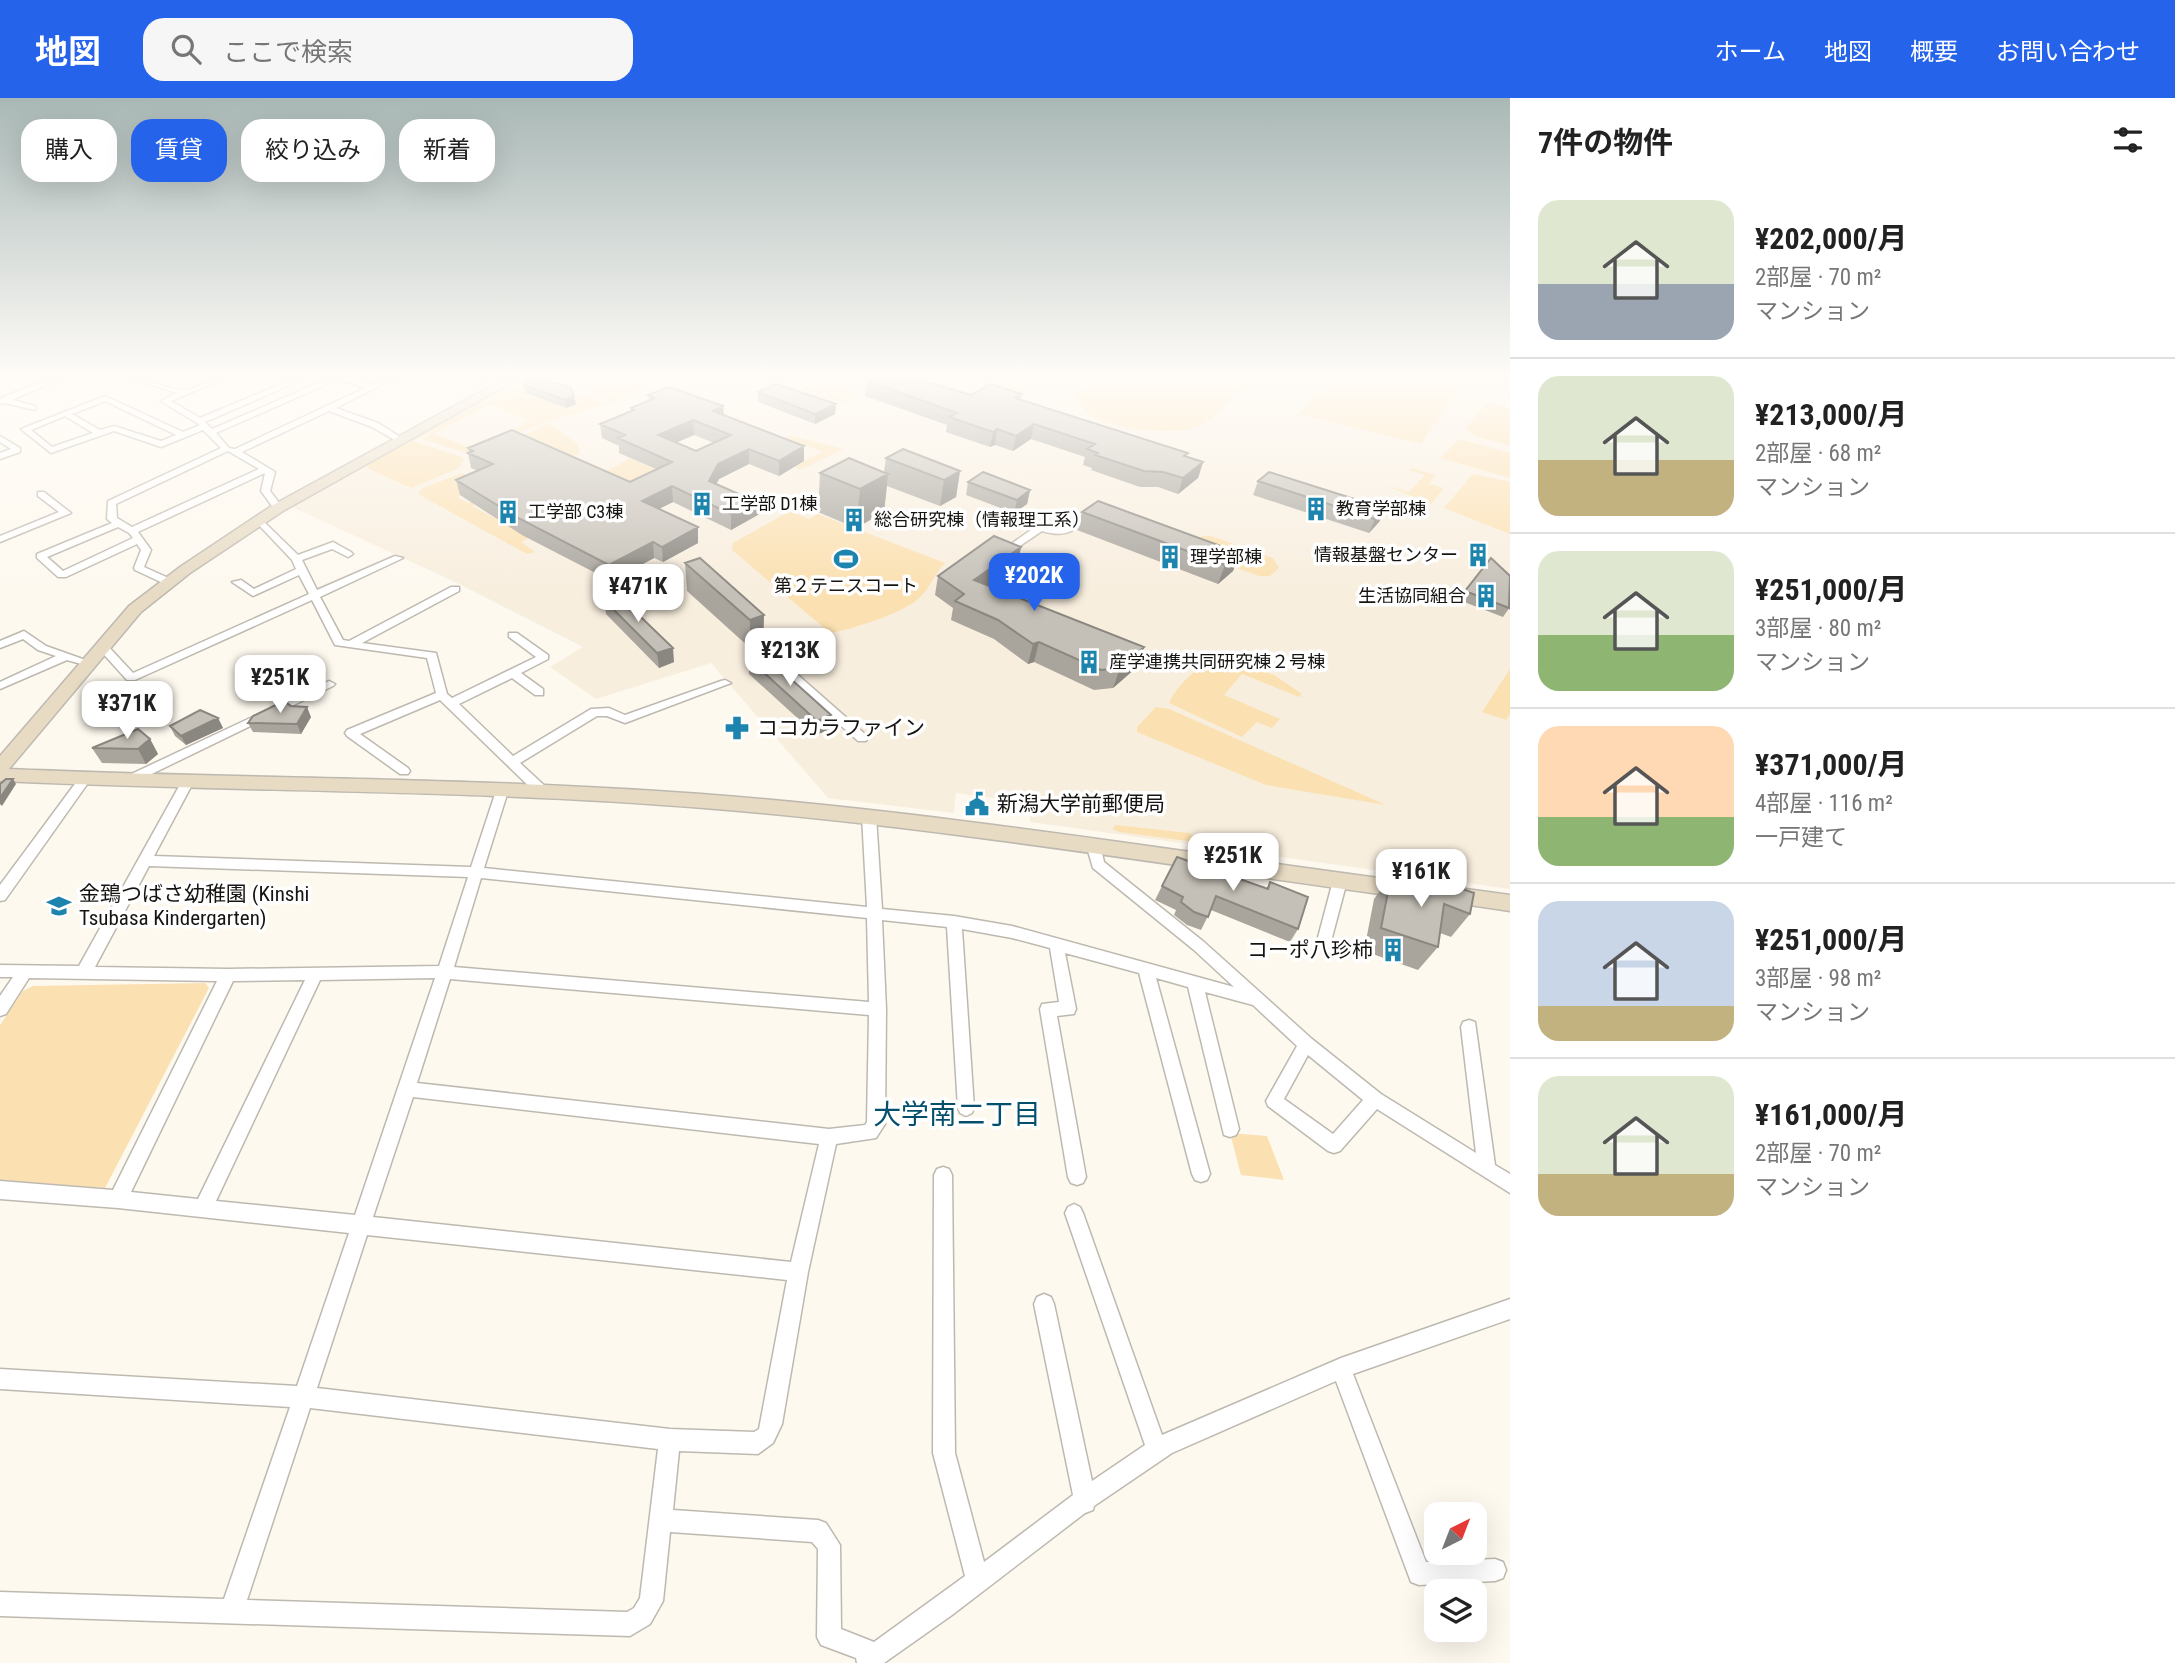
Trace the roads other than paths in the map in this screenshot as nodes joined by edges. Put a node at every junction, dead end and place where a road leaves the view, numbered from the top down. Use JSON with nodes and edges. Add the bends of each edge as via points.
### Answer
{"nodes":[{"id":1,"x":15,"y":448,"type":"edge"},
{"id":2,"x":236,"y":448,"type":"edge"},
{"id":3,"x":386,"y":448,"type":"edge"},
{"id":4,"x":231,"y":450,"type":"junction"},
{"id":5,"x":0,"y":456,"type":"edge"},
{"id":6,"x":266,"y":469,"type":"junction"},
{"id":7,"x":41,"y":494,"type":"dead end"},
{"id":8,"x":278,"y":508,"type":"junction"},
{"id":9,"x":260,"y":520,"type":"junction"},
{"id":10,"x":118,"y":523,"type":"junction"},
{"id":11,"x":1075,"y":525,"type":"dead end"},
{"id":12,"x":135,"y":536,"type":"junction"},
{"id":13,"x":0,"y":539,"type":"edge"},
{"id":14,"x":348,"y":554,"type":"dead end"},
{"id":15,"x":1000,"y":555,"type":"edge"},
{"id":16,"x":398,"y":558,"type":"dead end"},
{"id":17,"x":296,"y":559,"type":"junction"},
{"id":18,"x":303,"y":570,"type":"junction"},
{"id":19,"x":169,"y":582,"type":"junction"},
{"id":20,"x":237,"y":582,"type":"dead end"},
{"id":21,"x":454,"y":589,"type":"dead end"},
{"id":22,"x":315,"y":597,"type":"junction"},
{"id":23,"x":513,"y":635,"type":"dead end"},
{"id":24,"x":351,"y":644,"type":"junction"},
{"id":25,"x":0,"y":645,"type":"edge"},
{"id":26,"x":102,"y":646,"type":"junction"},
{"id":27,"x":65,"y":656,"type":"junction"},
{"id":28,"x":770,"y":656,"type":"edge"},
{"id":29,"x":88,"y":663,"type":"junction"},
{"id":30,"x":513,"y":673,"type":"junction"},
{"id":31,"x":725,"y":683,"type":"dead end"},
{"id":32,"x":329,"y":684,"type":"dead end"},
{"id":33,"x":0,"y":687,"type":"edge"},
{"id":34,"x":539,"y":692,"type":"dead end"},
{"id":35,"x":446,"y":700,"type":"junction"},
{"id":36,"x":862,"y":738,"type":"dead end"},
{"id":37,"x":511,"y":763,"type":"junction"},
{"id":38,"x":0,"y":768,"type":"edge"},
{"id":39,"x":404,"y":771,"type":"dead end"},
{"id":40,"x":0,"y":775,"type":"edge"},
{"id":41,"x":84,"y":780,"type":"junction"},
{"id":42,"x":129,"y":780,"type":"junction"},
{"id":43,"x":188,"y":781,"type":"junction"},
{"id":44,"x":503,"y":788,"type":"junction"},
{"id":45,"x":541,"y":790,"type":"junction"},
{"id":46,"x":869,"y":816,"type":"junction"},
{"id":47,"x":1093,"y":844,"type":"junction"},
{"id":48,"x":145,"y":861,"type":"junction"},
{"id":49,"x":476,"y":872,"type":"junction"},
{"id":50,"x":1340,"y":881,"type":"junction"},
{"id":51,"x":0,"y":896,"type":"edge"},
{"id":52,"x":1510,"y":904,"type":"edge"},
{"id":53,"x":877,"y":914,"type":"junction"},
{"id":54,"x":954,"y":922,"type":"junction"},
{"id":55,"x":1323,"y":945,"type":"dead end"},
{"id":56,"x":1057,"y":947,"type":"junction"},
{"id":57,"x":1146,"y":970,"type":"junction"},
{"id":58,"x":0,"y":971,"type":"edge"},
{"id":59,"x":443,"y":972,"type":"junction"},
{"id":60,"x":24,"y":973,"type":"junction"},
{"id":61,"x":83,"y":975,"type":"junction"},
{"id":62,"x":228,"y":975,"type":"junction"},
{"id":63,"x":315,"y":975,"type":"junction"},
{"id":64,"x":1195,"y":984,"type":"junction"},
{"id":65,"x":1254,"y":999,"type":"junction"},
{"id":66,"x":0,"y":1009,"type":"edge"},
{"id":67,"x":878,"y":1009,"type":"junction"},
{"id":68,"x":1469,"y":1027,"type":"dead end"},
{"id":69,"x":1306,"y":1044,"type":"junction"},
{"id":70,"x":407,"y":1089,"type":"junction"},
{"id":71,"x":1375,"y":1099,"type":"junction"},
{"id":72,"x":966,"y":1108,"type":"dead end"},
{"id":73,"x":1230,"y":1129,"type":"dead end"},
{"id":74,"x":829,"y":1137,"type":"junction"},
{"id":75,"x":1487,"y":1168,"type":"junction"},
{"id":76,"x":1201,"y":1174,"type":"dead end"},
{"id":77,"x":943,"y":1175,"type":"dead end"},
{"id":78,"x":1077,"y":1177,"type":"dead end"},
{"id":79,"x":1510,"y":1184,"type":"edge"},
{"id":80,"x":0,"y":1190,"type":"edge"},
{"id":81,"x":118,"y":1199,"type":"junction"},
{"id":82,"x":203,"y":1209,"type":"junction"},
{"id":83,"x":1074,"y":1213,"type":"dead end"},
{"id":84,"x":360,"y":1227,"type":"junction"},
{"id":85,"x":798,"y":1272,"type":"junction"},
{"id":86,"x":1044,"y":1304,"type":"dead end"},
{"id":87,"x":1510,"y":1309,"type":"edge"},
{"id":88,"x":1341,"y":1368,"type":"junction"},
{"id":89,"x":0,"y":1379,"type":"edge"},
{"id":90,"x":303,"y":1397,"type":"junction"},
{"id":91,"x":670,"y":1440,"type":"junction"},
{"id":92,"x":1157,"y":1450,"type":"junction"},
{"id":93,"x":1084,"y":1502,"type":"junction"},
{"id":94,"x":660,"y":1520,"type":"junction"},
{"id":95,"x":1495,"y":1570,"type":"dead end"},
{"id":96,"x":978,"y":1581,"type":"junction"},
{"id":97,"x":0,"y":1604,"type":"edge"},
{"id":98,"x":232,"y":1609,"type":"junction"},
{"id":99,"x":870,"y":1660,"type":"edge"}],
"edges":[{"from":1,"to":5,"type":"street","via":[[18,450]]},
{"from":2,"to":4,"type":"street"},
{"from":3,"to":8,"type":"street"},
{"from":4,"to":6,"type":"street"},
{"from":4,"to":10,"type":"street","via":[[111,503],[112,519]]},
{"from":6,"to":8,"type":"street","via":[[271,472],[265,491]]},
{"from":6,"to":12,"type":"street"},
{"from":7,"to":13,"type":"street","via":[[66,513]]},
{"from":8,"to":9,"type":"street"},
{"from":9,"to":17,"type":"street"},
{"from":9,"to":19,"type":"street"},
{"from":10,"to":12,"type":"street"},
{"from":10,"to":12,"type":"street","via":[[40,556],[62,575]]},
{"from":11,"to":15,"type":"street","via":[[1056,533],[1041,527]]},
{"from":12,"to":19,"type":"street","via":[[146,550],[139,568]]},
{"from":14,"to":17,"type":"street","via":[[333,545]]},
{"from":16,"to":22,"type":"street"},
{"from":17,"to":18,"type":"street"},
{"from":18,"to":20,"type":"street","via":[[253,593]]},
{"from":18,"to":22,"type":"street"},
{"from":19,"to":26,"type":"street","via":[[135,609]]},
{"from":21,"to":24,"type":"street"},
{"from":22,"to":24,"type":"street","via":[[339,643]]},
{"from":22,"to":26,"type":"street","via":[[131,678]]},
{"from":23,"to":30,"type":"street","via":[[544,657]]},
{"from":24,"to":35,"type":"street","via":[[432,655]]},
{"from":25,"to":27,"type":"street","via":[[24,634],[41,648]]},
{"from":26,"to":29,"type":"street"},
{"from":27,"to":29,"type":"street"},
{"from":27,"to":33,"type":"street"},
{"from":28,"to":36,"type":"street"},
{"from":29,"to":38,"type":"street"},
{"from":30,"to":34,"type":"street"},
{"from":30,"to":35,"type":"street"},
{"from":31,"to":37,"type":"street","via":[[625,719],[595,712]]},
{"from":32,"to":42,"type":"street"},
{"from":35,"to":37,"type":"street"},
{"from":35,"to":39,"type":"street","via":[[351,733]]},
{"from":37,"to":45,"type":"street"},
{"from":40,"to":41,"type":"street"},
{"from":41,"to":42,"type":"street"},
{"from":41,"to":51,"type":"street"},
{"from":42,"to":43,"type":"street"},
{"from":43,"to":44,"type":"street"},
{"from":43,"to":48,"type":"street"},
{"from":44,"to":45,"type":"street"},
{"from":44,"to":49,"type":"street"},
{"from":45,"to":46,"type":"street"},
{"from":46,"to":47,"type":"street"},
{"from":46,"to":53,"type":"street"},
{"from":47,"to":50,"type":"street"},
{"from":47,"to":65,"type":"street","via":[[1098,864],[1199,946]]},
{"from":48,"to":49,"type":"street"},
{"from":48,"to":61,"type":"street"},
{"from":49,"to":53,"type":"street"},
{"from":49,"to":59,"type":"street"},
{"from":50,"to":52,"type":"street"},
{"from":50,"to":55,"type":"street"},
{"from":53,"to":54,"type":"street"},
{"from":53,"to":67,"type":"street"},
{"from":54,"to":56,"type":"street","via":[[1012,932]]},
{"from":54,"to":72,"type":"street"},
{"from":56,"to":57,"type":"street"},
{"from":56,"to":78,"type":"street","via":[[1068,1009],[1048,1009]]},
{"from":57,"to":64,"type":"street"},
{"from":57,"to":76,"type":"street"},
{"from":58,"to":60,"type":"street"},
{"from":59,"to":63,"type":"street"},
{"from":59,"to":67,"type":"street"},
{"from":59,"to":70,"type":"street"},
{"from":60,"to":61,"type":"street"},
{"from":60,"to":66,"type":"street"},
{"from":61,"to":62,"type":"street"},
{"from":62,"to":63,"type":"street"},
{"from":62,"to":81,"type":"street"},
{"from":63,"to":82,"type":"street"},
{"from":64,"to":65,"type":"street"},
{"from":64,"to":73,"type":"street"},
{"from":65,"to":69,"type":"street"},
{"from":67,"to":74,"type":"street","via":[[876,1124],[859,1136]]},
{"from":68,"to":75,"type":"street"},
{"from":69,"to":71,"type":"street"},
{"from":69,"to":71,"type":"street","via":[[1273,1101],[1334,1145]]},
{"from":70,"to":74,"type":"street"},
{"from":70,"to":84,"type":"street"},
{"from":71,"to":75,"type":"street"},
{"from":74,"to":85,"type":"street"},
{"from":75,"to":79,"type":"street"},
{"from":77,"to":96,"type":"street","via":[[944,1453]]},
{"from":80,"to":81,"type":"street"},
{"from":81,"to":82,"type":"street"},
{"from":82,"to":84,"type":"street"},
{"from":83,"to":92,"type":"street"},
{"from":84,"to":85,"type":"street"},
{"from":84,"to":90,"type":"street"},
{"from":85,"to":91,"type":"street","via":[[766,1436],[758,1443]]},
{"from":86,"to":93,"type":"street"},
{"from":87,"to":88,"type":"street"},
{"from":88,"to":92,"type":"street"},
{"from":88,"to":95,"type":"street","via":[[1419,1574]]},
{"from":89,"to":90,"type":"street"},
{"from":90,"to":91,"type":"street"},
{"from":90,"to":98,"type":"street"},
{"from":91,"to":94,"type":"street"},
{"from":92,"to":93,"type":"street"},
{"from":93,"to":96,"type":"street"},
{"from":94,"to":98,"type":"street","via":[[651,1601],[630,1624]]},
{"from":94,"to":99,"type":"street","via":[[818,1531],[829,1545],[829,1637],[864,1649]]},
{"from":96,"to":99,"type":"street"},
{"from":97,"to":98,"type":"street"}]}
